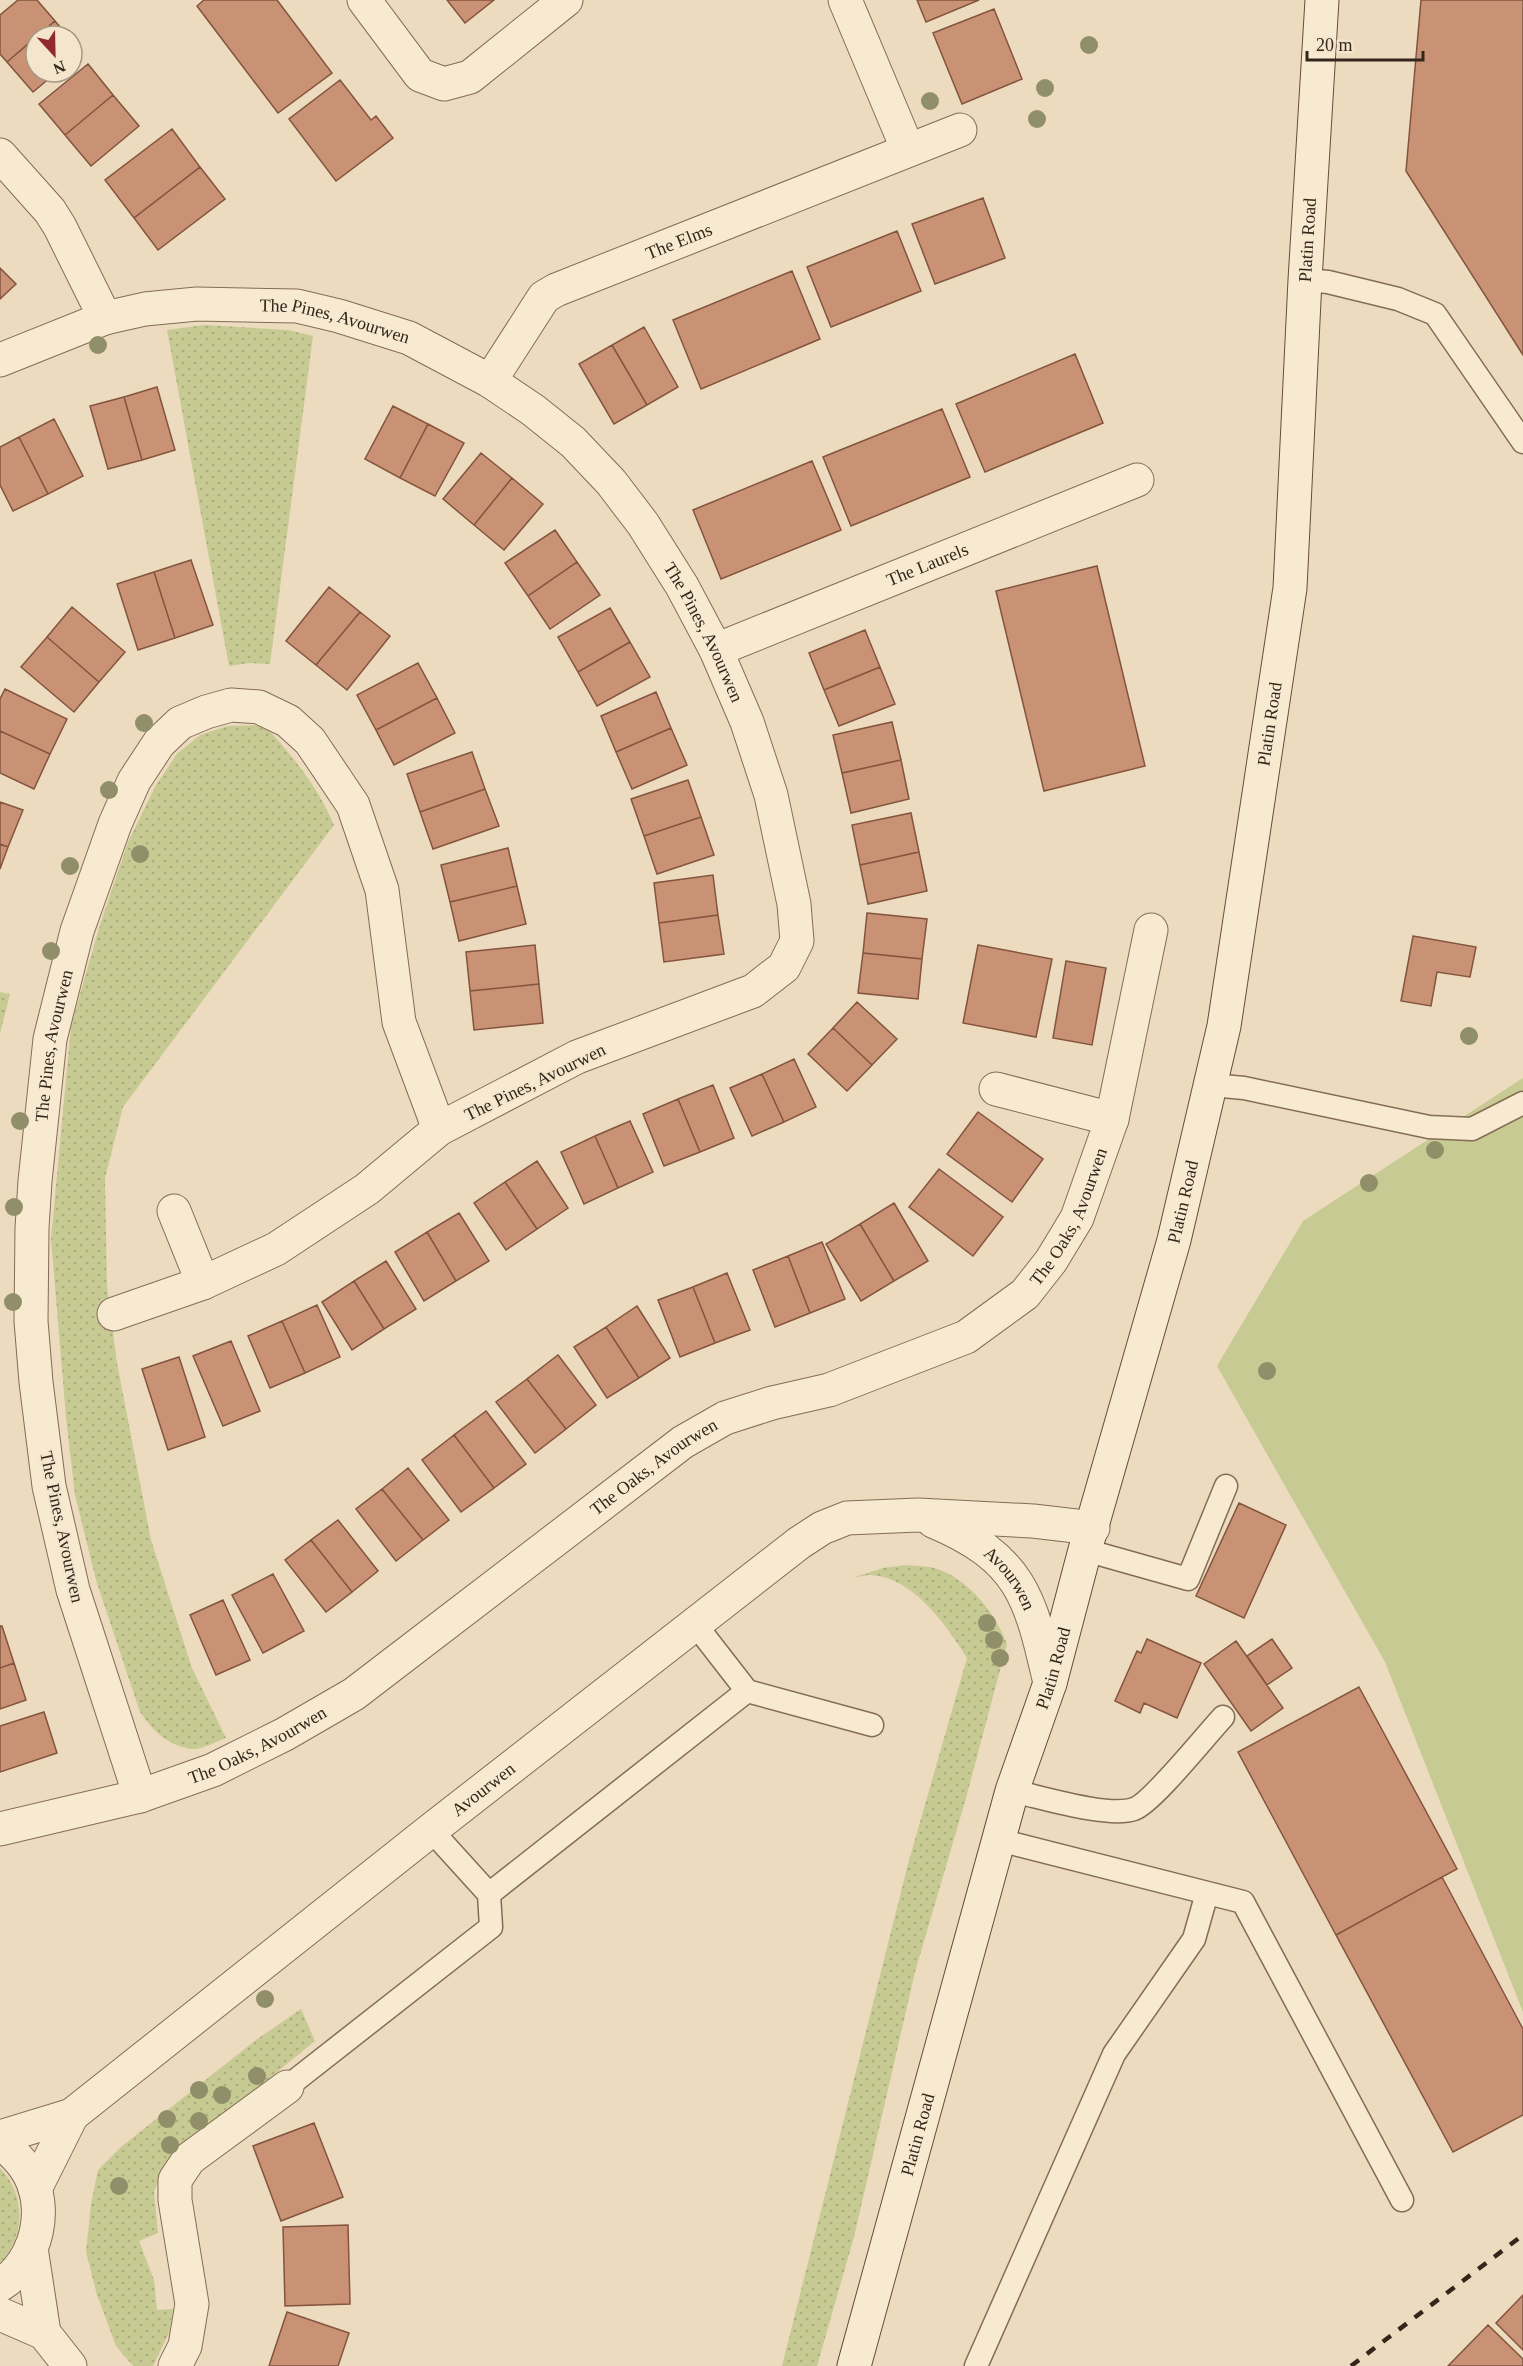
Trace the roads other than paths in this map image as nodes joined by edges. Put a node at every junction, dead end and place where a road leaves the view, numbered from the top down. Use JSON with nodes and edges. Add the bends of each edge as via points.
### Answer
{"nodes":[{"id":1,"x":364,"y":0,"type":"edge"},
{"id":2,"x":566,"y":0,"type":"edge"},
{"id":3,"x":845,"y":0,"type":"edge"},
{"id":4,"x":1322,"y":0,"type":"edge"},
{"id":5,"x":960,"y":130,"type":"dead end"},
{"id":6,"x":908,"y":150,"type":"junction"},
{"id":7,"x":0,"y":155,"type":"edge"},
{"id":8,"x":1305,"y":280,"type":"junction"},
{"id":9,"x":105,"y":318,"type":"junction"},
{"id":10,"x":0,"y":360,"type":"edge"},
{"id":11,"x":490,"y":381,"type":"junction"},
{"id":12,"x":1523,"y":442,"type":"edge"},
{"id":13,"x":1137,"y":480,"type":"dead end"},
{"id":14,"x":716,"y":650,"type":"junction"},
{"id":15,"x":1150,"y":930,"type":"dead end"},
{"id":16,"x":1212,"y":1085,"type":"junction"},
{"id":17,"x":996,"y":1089,"type":"dead end"},
{"id":18,"x":1523,"y":1103,"type":"edge"},
{"id":19,"x":1112,"y":1119,"type":"junction"},
{"id":20,"x":439,"y":1130,"type":"junction"},
{"id":21,"x":174,"y":1211,"type":"dead end"},
{"id":22,"x":203,"y":1284,"type":"junction"},
{"id":23,"x":114,"y":1314,"type":"dead end"},
{"id":24,"x":1226,"y":1486,"type":"dead end"},
{"id":25,"x":918,"y":1515,"type":"junction"},
{"id":26,"x":1089,"y":1539,"type":"junction"},
{"id":27,"x":695,"y":1624,"type":"junction"},
{"id":28,"x":1050,"y":1683,"type":"junction"},
{"id":29,"x":747,"y":1691,"type":"junction"},
{"id":30,"x":1223,"y":1717,"type":"dead end"},
{"id":31,"x":872,"y":1725,"type":"dead end"},
{"id":32,"x":1012,"y":1791,"type":"junction"},
{"id":33,"x":140,"y":1796,"type":"junction"},
{"id":34,"x":0,"y":1828,"type":"edge"},
{"id":35,"x":430,"y":1830,"type":"junction"},
{"id":36,"x":999,"y":1840,"type":"junction"},
{"id":37,"x":1207,"y":1893,"type":"junction"},
{"id":38,"x":489,"y":1894,"type":"junction"},
{"id":39,"x":287,"y":2086,"type":"joint"},
{"id":40,"x":72,"y":2115,"type":"junction"},
{"id":41,"x":0,"y":2137,"type":"edge"},
{"id":42,"x":0,"y":2142,"type":"edge"},
{"id":43,"x":35,"y":2189,"type":"junction"},
{"id":44,"x":1402,"y":2200,"type":"dead end"},
{"id":45,"x":31,"y":2248,"type":"junction"},
{"id":46,"x":0,"y":2285,"type":"edge"},
{"id":47,"x":0,"y":2314,"type":"edge"},
{"id":48,"x":44,"y":2332,"type":"junction"},
{"id":49,"x":70,"y":2366,"type":"edge"},
{"id":50,"x":175,"y":2366,"type":"edge"},
{"id":51,"x":854,"y":2366,"type":"edge"},
{"id":52,"x":976,"y":2366,"type":"edge"}],
"edges":[{"from":1,"to":2,"type":"street","via":[[420,75],[444,84],[470,77]]},
{"from":3,"to":6,"type":"street"},
{"from":4,"to":8,"type":"street","name":"Platin Road"},
{"from":5,"to":6,"type":"street","name":"The Elms"},
{"from":6,"to":11,"type":"street","name":"The Elms","via":[[556,290],[544,297]]},
{"from":7,"to":9,"type":"street","via":[[50,211]]},
{"from":8,"to":12,"type":"lane","via":[[1398,299],[1435,314]]},
{"from":8,"to":16,"type":"street","name":"Platin Road","via":[[1290,588],[1234,965]]},
{"from":9,"to":10,"type":"street","name":"The Pines, Avourwen"},
{"from":9,"to":11,"type":"street","name":"The Pines, Avourwen","via":[[197,304],[297,306],[409,338]]},
{"from":11,"to":14,"type":"street","name":"The Pines, Avourwen","via":[[573,442],[611,482],[682,586]]},
{"from":13,"to":14,"type":"street","name":"The Laurels"},
{"from":14,"to":20,"type":"street","name":"The Pines, Avourwen","via":[[747,722],[771,795],[794,904],[797,941],[784,967],[753,991],[577,1057]]},
{"from":15,"to":19,"type":"street","name":"The Oaks, Avourwen"},
{"from":16,"to":18,"type":"lane","via":[[1429,1126],[1472,1129]]},
{"from":16,"to":26,"type":"street","name":"Platin Road","via":[[1174,1240]]},
{"from":17,"to":19,"type":"street"},
{"from":19,"to":33,"type":"street","name":"The Oaks, Avourwen","via":[[1077,1218],[1051,1261],[1025,1294],[966,1337],[830,1390],[725,1418],[683,1442],[354,1694],[213,1770]]},
{"from":20,"to":22,"type":"street","name":"The Pines, Avourwen","via":[[367,1189],[276,1250]]},
{"from":20,"to":33,"type":"street","name":"The Pines, Avourwen","via":[[399,1022],[382,890],[352,805],[310,741],[288,721],[259,707],[231,705],[180,723],[159,744],[134,781],[77,931],[51,1039],[32,1228],[31,1321],[49,1486],[73,1590]]},
{"from":21,"to":22,"type":"street"},
{"from":22,"to":23,"type":"street","name":"The Pines, Avourwen"},
{"from":24,"to":26,"type":"lane","via":[[1188,1580]]},
{"from":25,"to":26,"type":"street","name":"Avourwen","via":[[1033,1521]]},
{"from":25,"to":27,"type":"street","name":"Avourwen","via":[[847,1518],[822,1528]]},
{"from":25,"to":28,"type":"street","name":"Avourwen","via":[[979,1544],[1016,1580],[1036,1624]]},
{"from":26,"to":28,"type":"street","name":"Platin Road"},
{"from":27,"to":29,"type":"lane"},
{"from":27,"to":35,"type":"street","name":"Avourwen"},
{"from":28,"to":32,"type":"street","name":"Platin Road"},
{"from":29,"to":31,"type":"lane"},
{"from":29,"to":38,"type":"lane"},
{"from":30,"to":32,"type":"lane","via":[[1136,1809],[1115,1813]]},
{"from":32,"to":36,"type":"street","name":"Platin Road"},
{"from":33,"to":34,"type":"street"},
{"from":35,"to":38,"type":"lane"},
{"from":35,"to":40,"type":"street","name":"Avourwen"},
{"from":36,"to":37,"type":"lane"},
{"from":36,"to":51,"type":"street","name":"Platin Road"},
{"from":37,"to":44,"type":"lane","via":[[1243,1902]]},
{"from":37,"to":52,"type":"lane","via":[[1194,1939],[1114,2054]]},
{"from":38,"to":39,"type":"lane","via":[[491,1927]]},
{"from":39,"to":50,"type":"street","via":[[189,2158],[175,2180],[192,2304],[184,2346]]},
{"from":40,"to":41,"type":"street","name":"Avourwen"},
{"from":40,"to":43,"type":"street","name":"Avourwen"},
{"from":42,"to":43,"type":"street","via":[[27,2169]]},
{"from":43,"to":45,"type":"street","via":[[39,2210]]},
{"from":45,"to":46,"type":"street","via":[[20,2267]]},
{"from":45,"to":48,"type":"street"},
{"from":47,"to":48,"type":"street"},
{"from":48,"to":49,"type":"street"}]}
